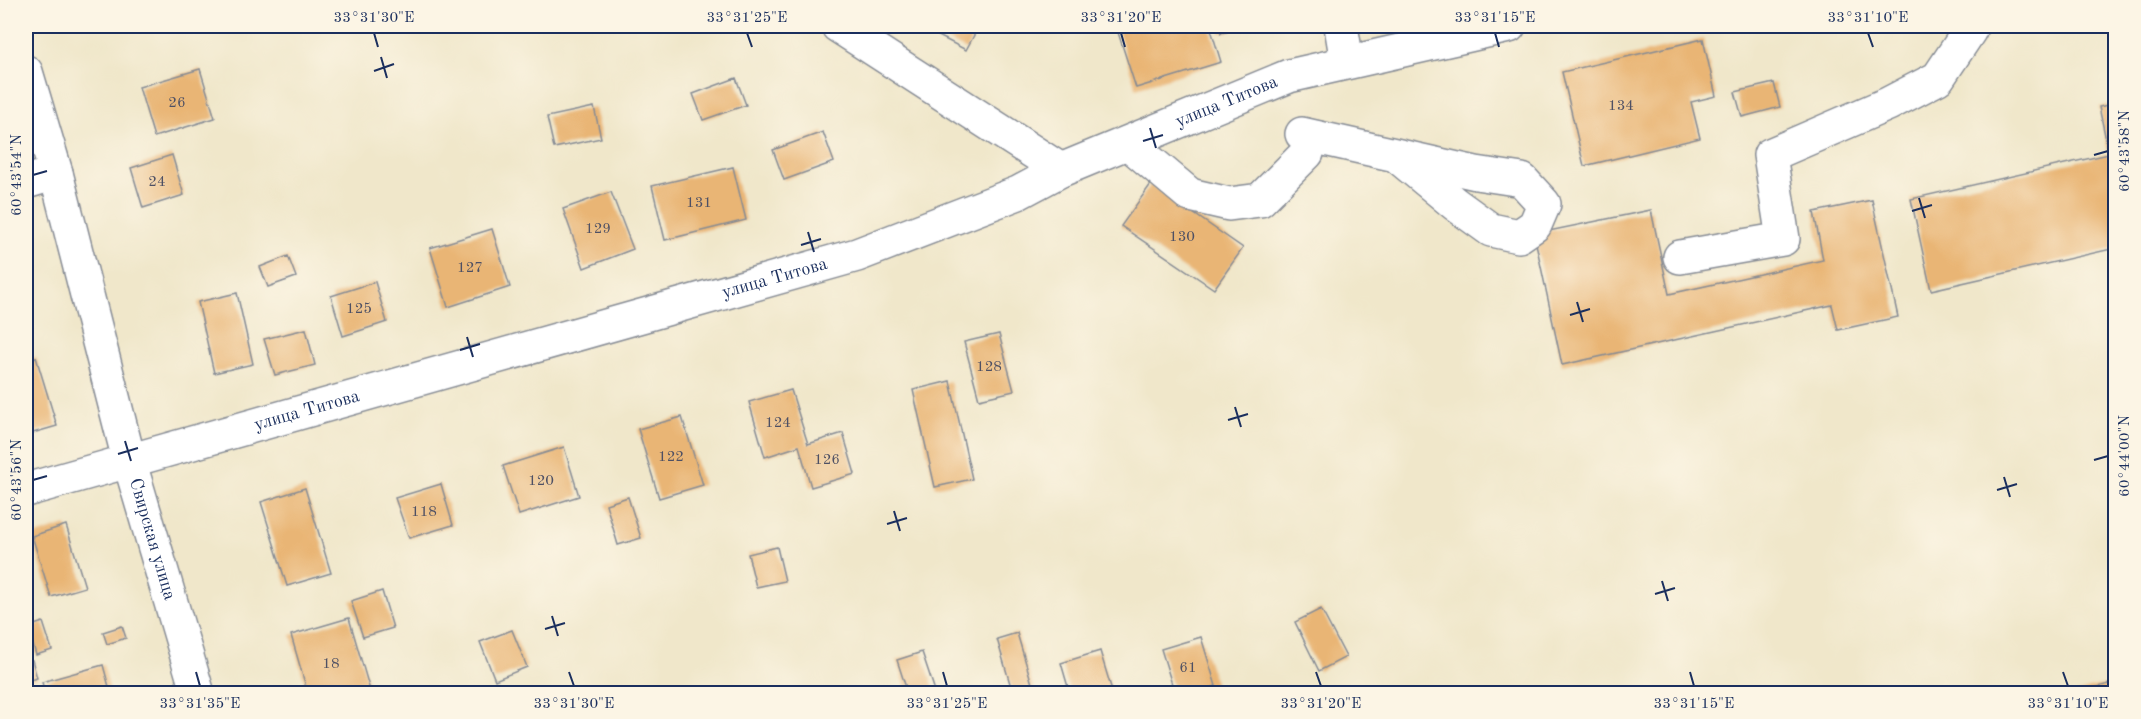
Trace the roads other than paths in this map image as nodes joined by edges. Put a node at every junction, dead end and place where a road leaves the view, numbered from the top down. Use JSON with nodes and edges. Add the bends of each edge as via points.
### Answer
{"nodes":[{"id":1,"x":838,"y":26,"type":"edge"},
{"id":2,"x":1341,"y":26,"type":"edge"},
{"id":3,"x":1494,"y":27,"type":"edge"},
{"id":4,"x":1970,"y":30,"type":"dead end"},
{"id":5,"x":1347,"y":62,"type":"junction"},
{"id":6,"x":26,"y":72,"type":"edge"},
{"id":7,"x":1128,"y":143,"type":"junction"},
{"id":8,"x":1396,"y":156,"type":"dead end"},
{"id":9,"x":1061,"y":170,"type":"junction"},
{"id":10,"x":41,"y":178,"type":"edge"},
{"id":11,"x":1680,"y":257,"type":"dead end"},
{"id":12,"x":129,"y":460,"type":"junction"},
{"id":13,"x":26,"y":490,"type":"edge"},
{"id":14,"x":198,"y":693,"type":"edge"}],
"edges":[{"from":1,"to":9,"type":"street"},
{"from":2,"to":5,"type":"street"},
{"from":3,"to":5,"type":"street","name":"улица Титова"},
{"from":4,"to":11,"type":"street","via":[[1938,78],[1770,155],[1783,239]]},
{"from":5,"to":7,"type":"street","name":"улица Титова","via":[[1289,76]]},
{"from":6,"to":10,"type":"street","name":"Свирская улица"},
{"from":7,"to":8,"type":"street","via":[[1190,195],[1229,204],[1260,200],[1305,143]]},
{"from":7,"to":9,"type":"street","name":"улица Титова"},
{"from":9,"to":12,"type":"street","name":"улица Титова","via":[[1018,193],[857,255]]},
{"from":10,"to":12,"type":"street","name":"Свирская улица","via":[[66,211]]},
{"from":12,"to":13,"type":"street","name":"улица Титова"},
{"from":12,"to":14,"type":"street","name":"Свирская улица"}]}
